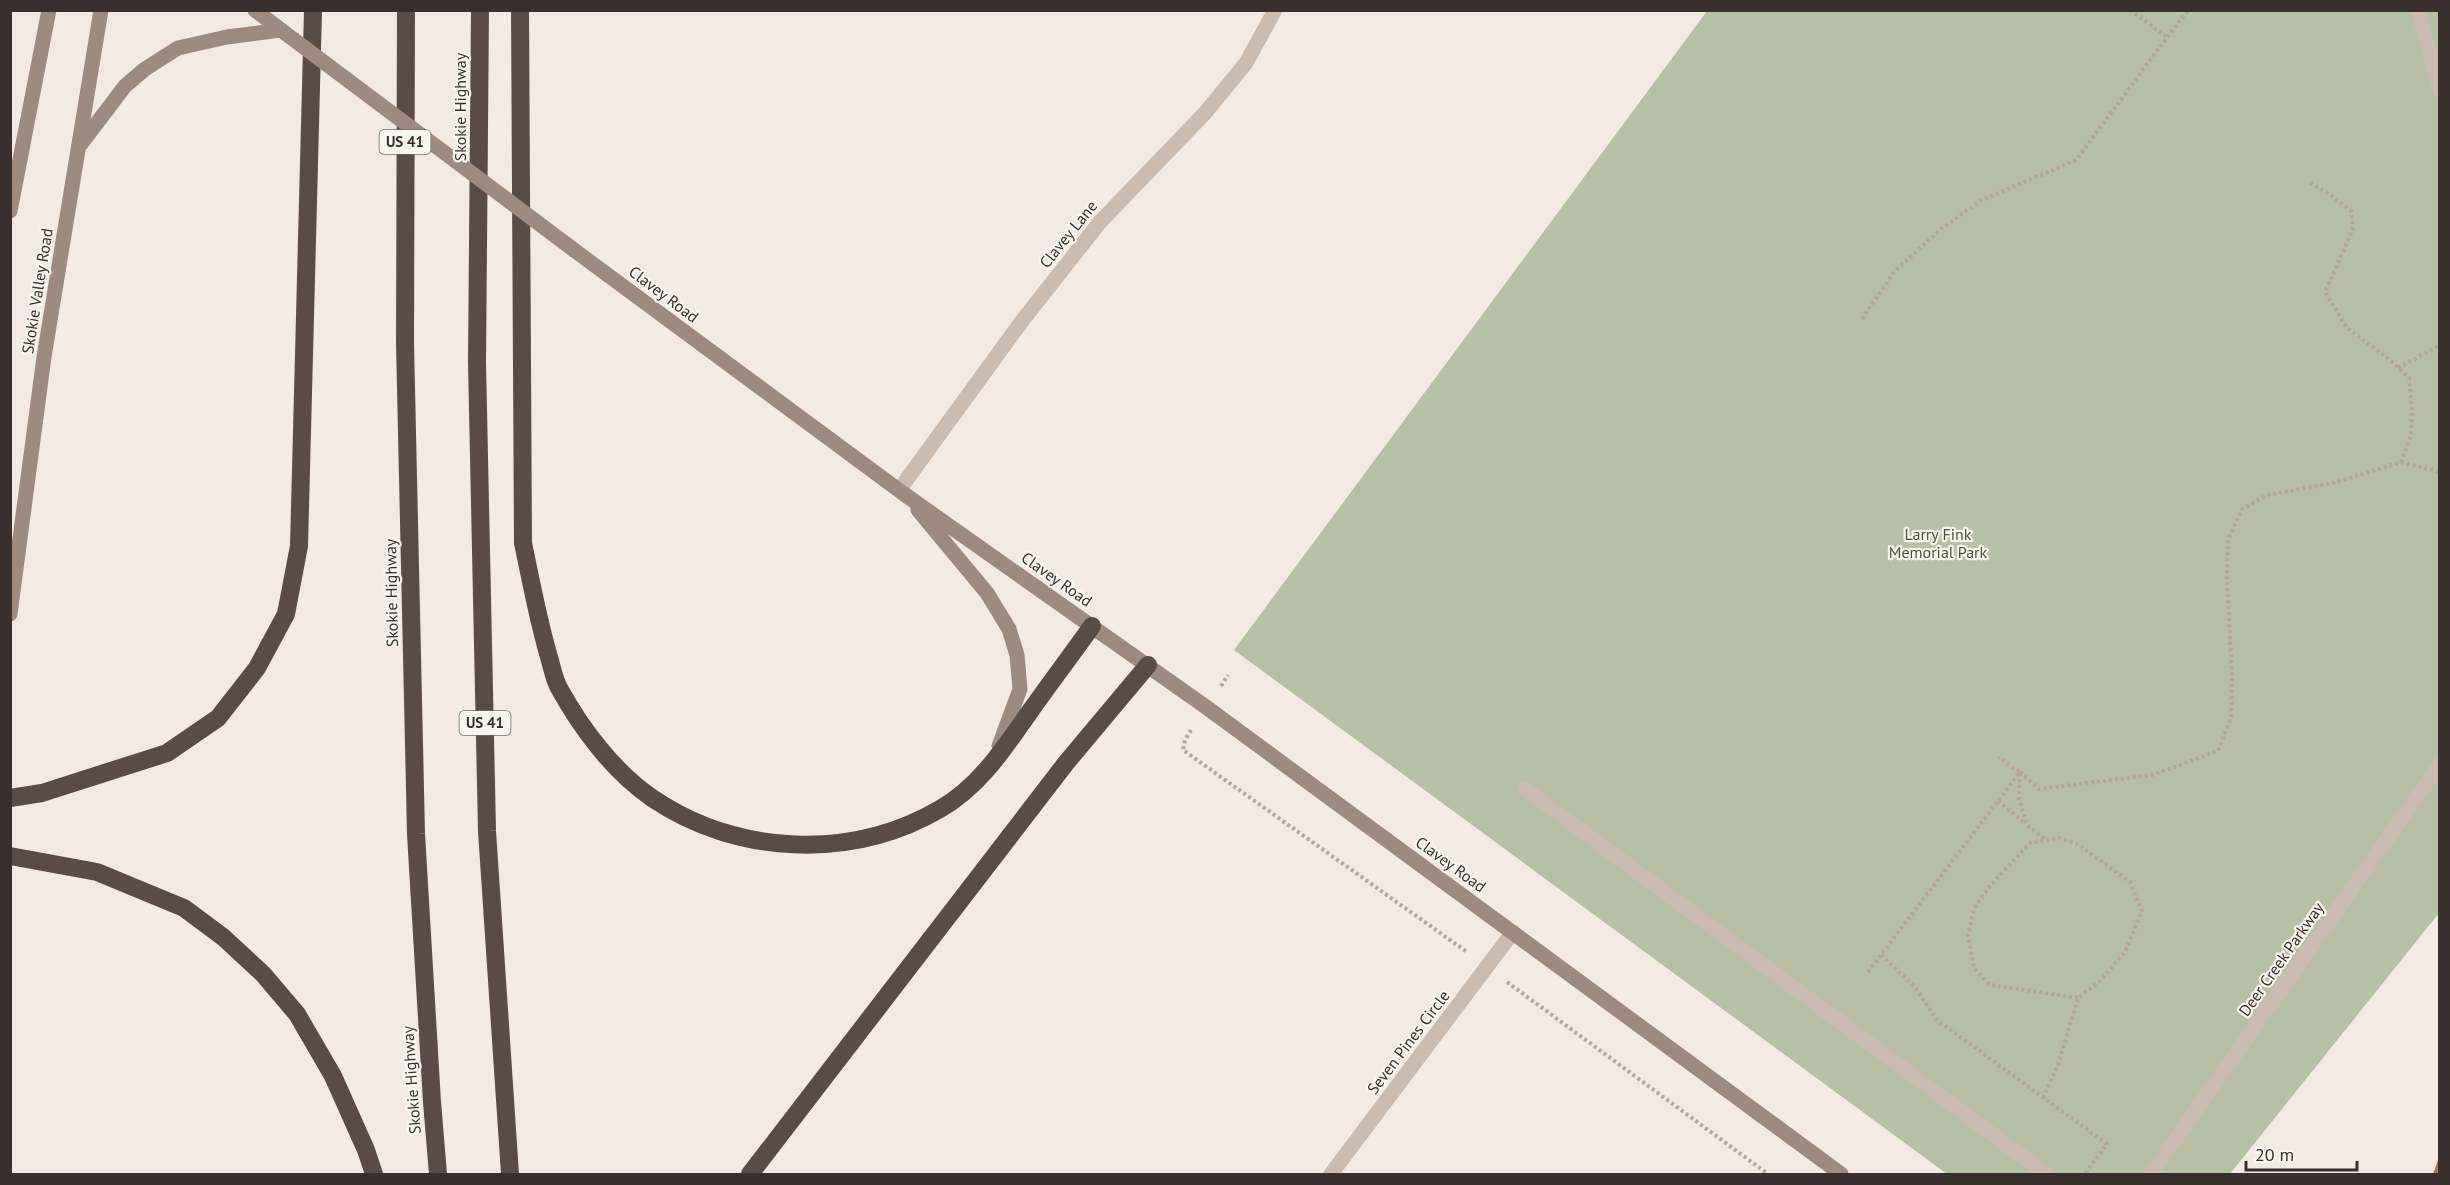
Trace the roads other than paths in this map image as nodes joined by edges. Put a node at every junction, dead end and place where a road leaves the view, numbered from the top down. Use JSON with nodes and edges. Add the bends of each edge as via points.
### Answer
{"nodes":[{"id":1,"x":49,"y":10,"type":"edge"},
{"id":2,"x":101,"y":10,"type":"edge"},
{"id":3,"x":255,"y":10,"type":"edge"},
{"id":4,"x":314,"y":10,"type":"edge"},
{"id":5,"x":406,"y":10,"type":"edge"},
{"id":6,"x":480,"y":10,"type":"edge"},
{"id":7,"x":520,"y":10,"type":"edge"},
{"id":8,"x":1275,"y":10,"type":"edge"},
{"id":9,"x":2418,"y":10,"type":"edge"},
{"id":10,"x":281,"y":30,"type":"junction"},
{"id":11,"x":2439,"y":90,"type":"edge"},
{"id":12,"x":79,"y":146,"type":"junction"},
{"id":13,"x":10,"y":211,"type":"edge"},
{"id":14,"x":901,"y":492,"type":"junction"},
{"id":15,"x":10,"y":614,"type":"edge"},
{"id":16,"x":1092,"y":626,"type":"junction"},
{"id":17,"x":1148,"y":665,"type":"junction"},
{"id":18,"x":2439,"y":764,"type":"edge"},
{"id":19,"x":988,"y":771,"type":"junction"},
{"id":20,"x":1525,"y":789,"type":"dead end"},
{"id":21,"x":10,"y":798,"type":"edge"},
{"id":22,"x":10,"y":856,"type":"edge"},
{"id":23,"x":1513,"y":932,"type":"junction"},
{"id":24,"x":374,"y":1174,"type":"edge"},
{"id":25,"x":438,"y":1174,"type":"edge"},
{"id":26,"x":510,"y":1174,"type":"edge"},
{"id":27,"x":750,"y":1174,"type":"edge"},
{"id":28,"x":1331,"y":1174,"type":"edge"},
{"id":29,"x":1841,"y":1174,"type":"edge"},
{"id":30,"x":2046,"y":1174,"type":"edge"},
{"id":31,"x":2151,"y":1174,"type":"edge"}],
"edges":[{"from":1,"to":13,"type":"main road"},
{"from":2,"to":12,"type":"main road","name":"Skokie Valley Road"},
{"from":3,"to":10,"type":"main road","name":"Clavey Road"},
{"from":4,"to":21,"type":"highway","via":[[298,546],[286,614],[257,668],[218,718],[167,753],[42,793]]},
{"from":5,"to":25,"type":"highway","name":"Skokie Highway","number":"US 41","via":[[405,343],[416,834]]},
{"from":6,"to":26,"type":"highway","name":"Skokie Highway","number":"US 41","via":[[477,363],[487,831]]},
{"from":7,"to":19,"type":"highway","via":[[523,543],[539,625],[558,686],[594,741],[651,797],[688,820],[769,843],[808,846],[850,842],[898,830],[941,809]]},
{"from":8,"to":14,"type":"street","name":"Clavey Lane","via":[[1246,63],[1205,113],[1100,222],[1022,321]]},
{"from":9,"to":11,"type":"street"},
{"from":10,"to":12,"type":"main road","via":[[226,36],[178,48],[125,86]]},
{"from":10,"to":14,"type":"main road","name":"Clavey Road","bridge":true},
{"from":12,"to":15,"type":"main road","name":"Skokie Valley Road","via":[[44,357]]},
{"from":14,"to":16,"type":"main road","name":"Clavey Road"},
{"from":14,"to":19,"type":"main road","via":[[987,593],[1009,628],[1017,655],[1020,689]]},
{"from":16,"to":17,"type":"main road","name":"Clavey Road"},
{"from":16,"to":19,"type":"highway"},
{"from":17,"to":23,"type":"main road","name":"Clavey Road"},
{"from":17,"to":27,"type":"highway","via":[[1066,763]]},
{"from":18,"to":31,"type":"street","name":"Deer Creek Parkway"},
{"from":20,"to":30,"type":"street"},
{"from":22,"to":24,"type":"highway","via":[[97,872],[184,908],[224,937],[297,1014],[333,1076]]},
{"from":23,"to":28,"type":"street","name":"Seven Pines Circle"},
{"from":23,"to":29,"type":"main road","name":"Clavey Road"}]}
